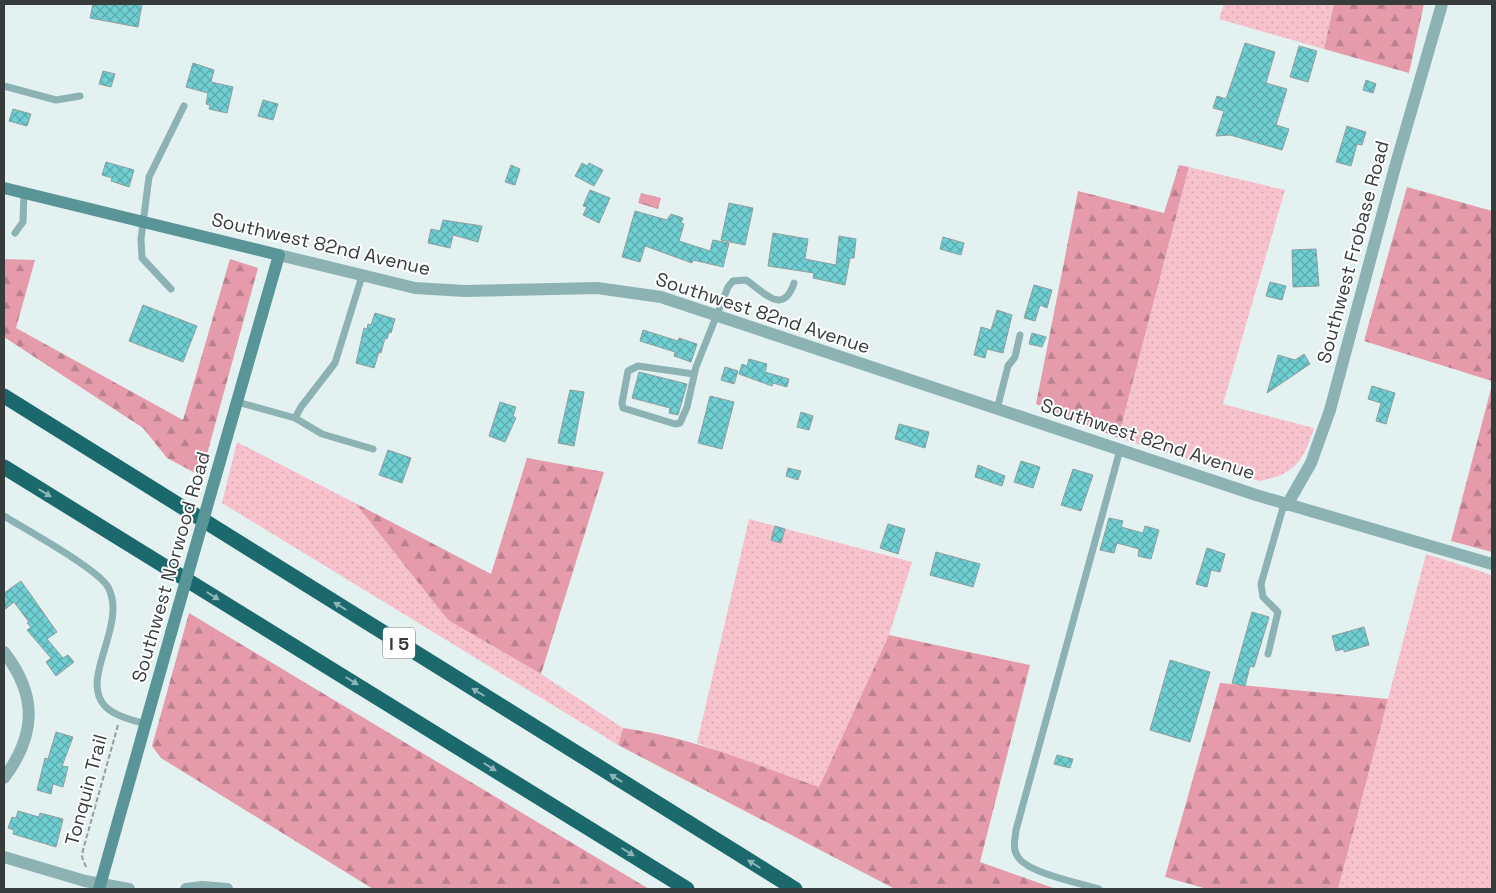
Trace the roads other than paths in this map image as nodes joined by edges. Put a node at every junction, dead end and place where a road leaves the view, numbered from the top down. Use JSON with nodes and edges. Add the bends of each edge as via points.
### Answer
{"nodes":[{"id":1,"x":1442,"y":4,"type":"edge"},
{"id":2,"x":4,"y":86,"type":"edge"},
{"id":3,"x":80,"y":96,"type":"dead end"},
{"id":4,"x":184,"y":106,"type":"dead end"},
{"id":5,"x":4,"y":188,"type":"edge"},
{"id":6,"x":24,"y":193,"type":"junction"},
{"id":7,"x":145,"y":222,"type":"junction"},
{"id":8,"x":15,"y":233,"type":"dead end"},
{"id":9,"x":279,"y":255,"type":"junction"},
{"id":10,"x":362,"y":276,"type":"junction"},
{"id":11,"x":794,"y":283,"type":"dead end"},
{"id":12,"x":171,"y":289,"type":"dead end"},
{"id":13,"x":715,"y":316,"type":"junction"},
{"id":14,"x":1020,"y":336,"type":"dead end"},
{"id":15,"x":694,"y":374,"type":"junction"},
{"id":16,"x":4,"y":396,"type":"edge"},
{"id":17,"x":237,"y":402,"type":"junction"},
{"id":18,"x":997,"y":409,"type":"junction"},
{"id":19,"x":295,"y":418,"type":"junction"},
{"id":20,"x":373,"y":449,"type":"dead end"},
{"id":21,"x":1120,"y":450,"type":"junction"},
{"id":22,"x":4,"y":467,"type":"edge"},
{"id":23,"x":1286,"y":504,"type":"junction"},
{"id":24,"x":4,"y":516,"type":"edge"},
{"id":25,"x":1492,"y":564,"type":"edge"},
{"id":26,"x":4,"y":652,"type":"edge"},
{"id":27,"x":1268,"y":654,"type":"dead end"},
{"id":28,"x":146,"y":724,"type":"junction"},
{"id":29,"x":4,"y":778,"type":"edge"},
{"id":30,"x":4,"y":858,"type":"edge"},
{"id":31,"x":100,"y":887,"type":"edge"},
{"id":32,"x":129,"y":889,"type":"edge"},
{"id":33,"x":186,"y":889,"type":"edge"},
{"id":34,"x":225,"y":889,"type":"edge"},
{"id":35,"x":687,"y":889,"type":"edge"},
{"id":36,"x":795,"y":889,"type":"edge"},
{"id":37,"x":1099,"y":889,"type":"edge"}],
"edges":[{"from":1,"to":23,"type":"street","name":"Southwest Frobase Road","via":[[1394,167],[1330,410],[1311,463]]},
{"from":2,"to":3,"type":"lane","via":[[56,100]]},
{"from":4,"to":7,"type":"lane","via":[[149,177]]},
{"from":5,"to":6,"type":"street","name":"Southwest 82nd Avenue"},
{"from":6,"to":7,"type":"street","name":"Southwest 82nd Avenue"},
{"from":6,"to":8,"type":"lane","via":[[23,222]]},
{"from":7,"to":9,"type":"street","name":"Southwest 82nd Avenue"},
{"from":7,"to":12,"type":"lane","via":[[141,239],[142,258]]},
{"from":9,"to":10,"type":"street","name":"Southwest 82nd Avenue"},
{"from":9,"to":17,"type":"street","name":"Southwest Norwood Road"},
{"from":10,"to":13,"type":"street","name":"Southwest 82nd Avenue","via":[[415,288],[465,292],[597,288],[660,297]]},
{"from":10,"to":19,"type":"lane","via":[[335,363]]},
{"from":11,"to":13,"type":"lane","via":[[790,295],[776,300],[746,280],[733,281]]},
{"from":13,"to":15,"type":"lane"},
{"from":13,"to":18,"type":"street","name":"Southwest 82nd Avenue"},
{"from":14,"to":18,"type":"lane"},
{"from":15,"to":15,"type":"lane","via":[[684,419],[680,423],[623,408],[628,371],[632,368],[638,366]]},
{"from":36,"to":16,"type":"highway","number":"I 5","one_way":true},
{"from":17,"to":19,"type":"lane"},
{"from":17,"to":28,"type":"street","name":"Southwest Norwood Road","bridge":true},
{"from":18,"to":21,"type":"street","name":"Southwest 82nd Avenue"},
{"from":19,"to":20,"type":"lane","via":[[322,434]]},
{"from":21,"to":23,"type":"street","name":"Southwest 82nd Avenue"},
{"from":21,"to":37,"type":"lane","via":[[1014,846],[1018,858],[1028,867]]},
{"from":22,"to":35,"type":"highway","one_way":true},
{"from":23,"to":25,"type":"street","name":"Southwest 82nd Avenue"},
{"from":23,"to":27,"type":"lane","via":[[1261,584],[1263,598],[1278,612]]},
{"from":24,"to":28,"type":"lane","via":[[93,572],[107,586],[114,608],[98,693],[104,706],[120,716]]},
{"from":26,"to":29,"type":"street","via":[[24,688],[29,714],[19,758]]},
{"from":28,"to":31,"type":"street","name":"Southwest Norwood Road"},
{"from":30,"to":31,"type":"street"},
{"from":31,"to":32,"type":"street"},
{"from":33,"to":34,"type":"street"}]}
